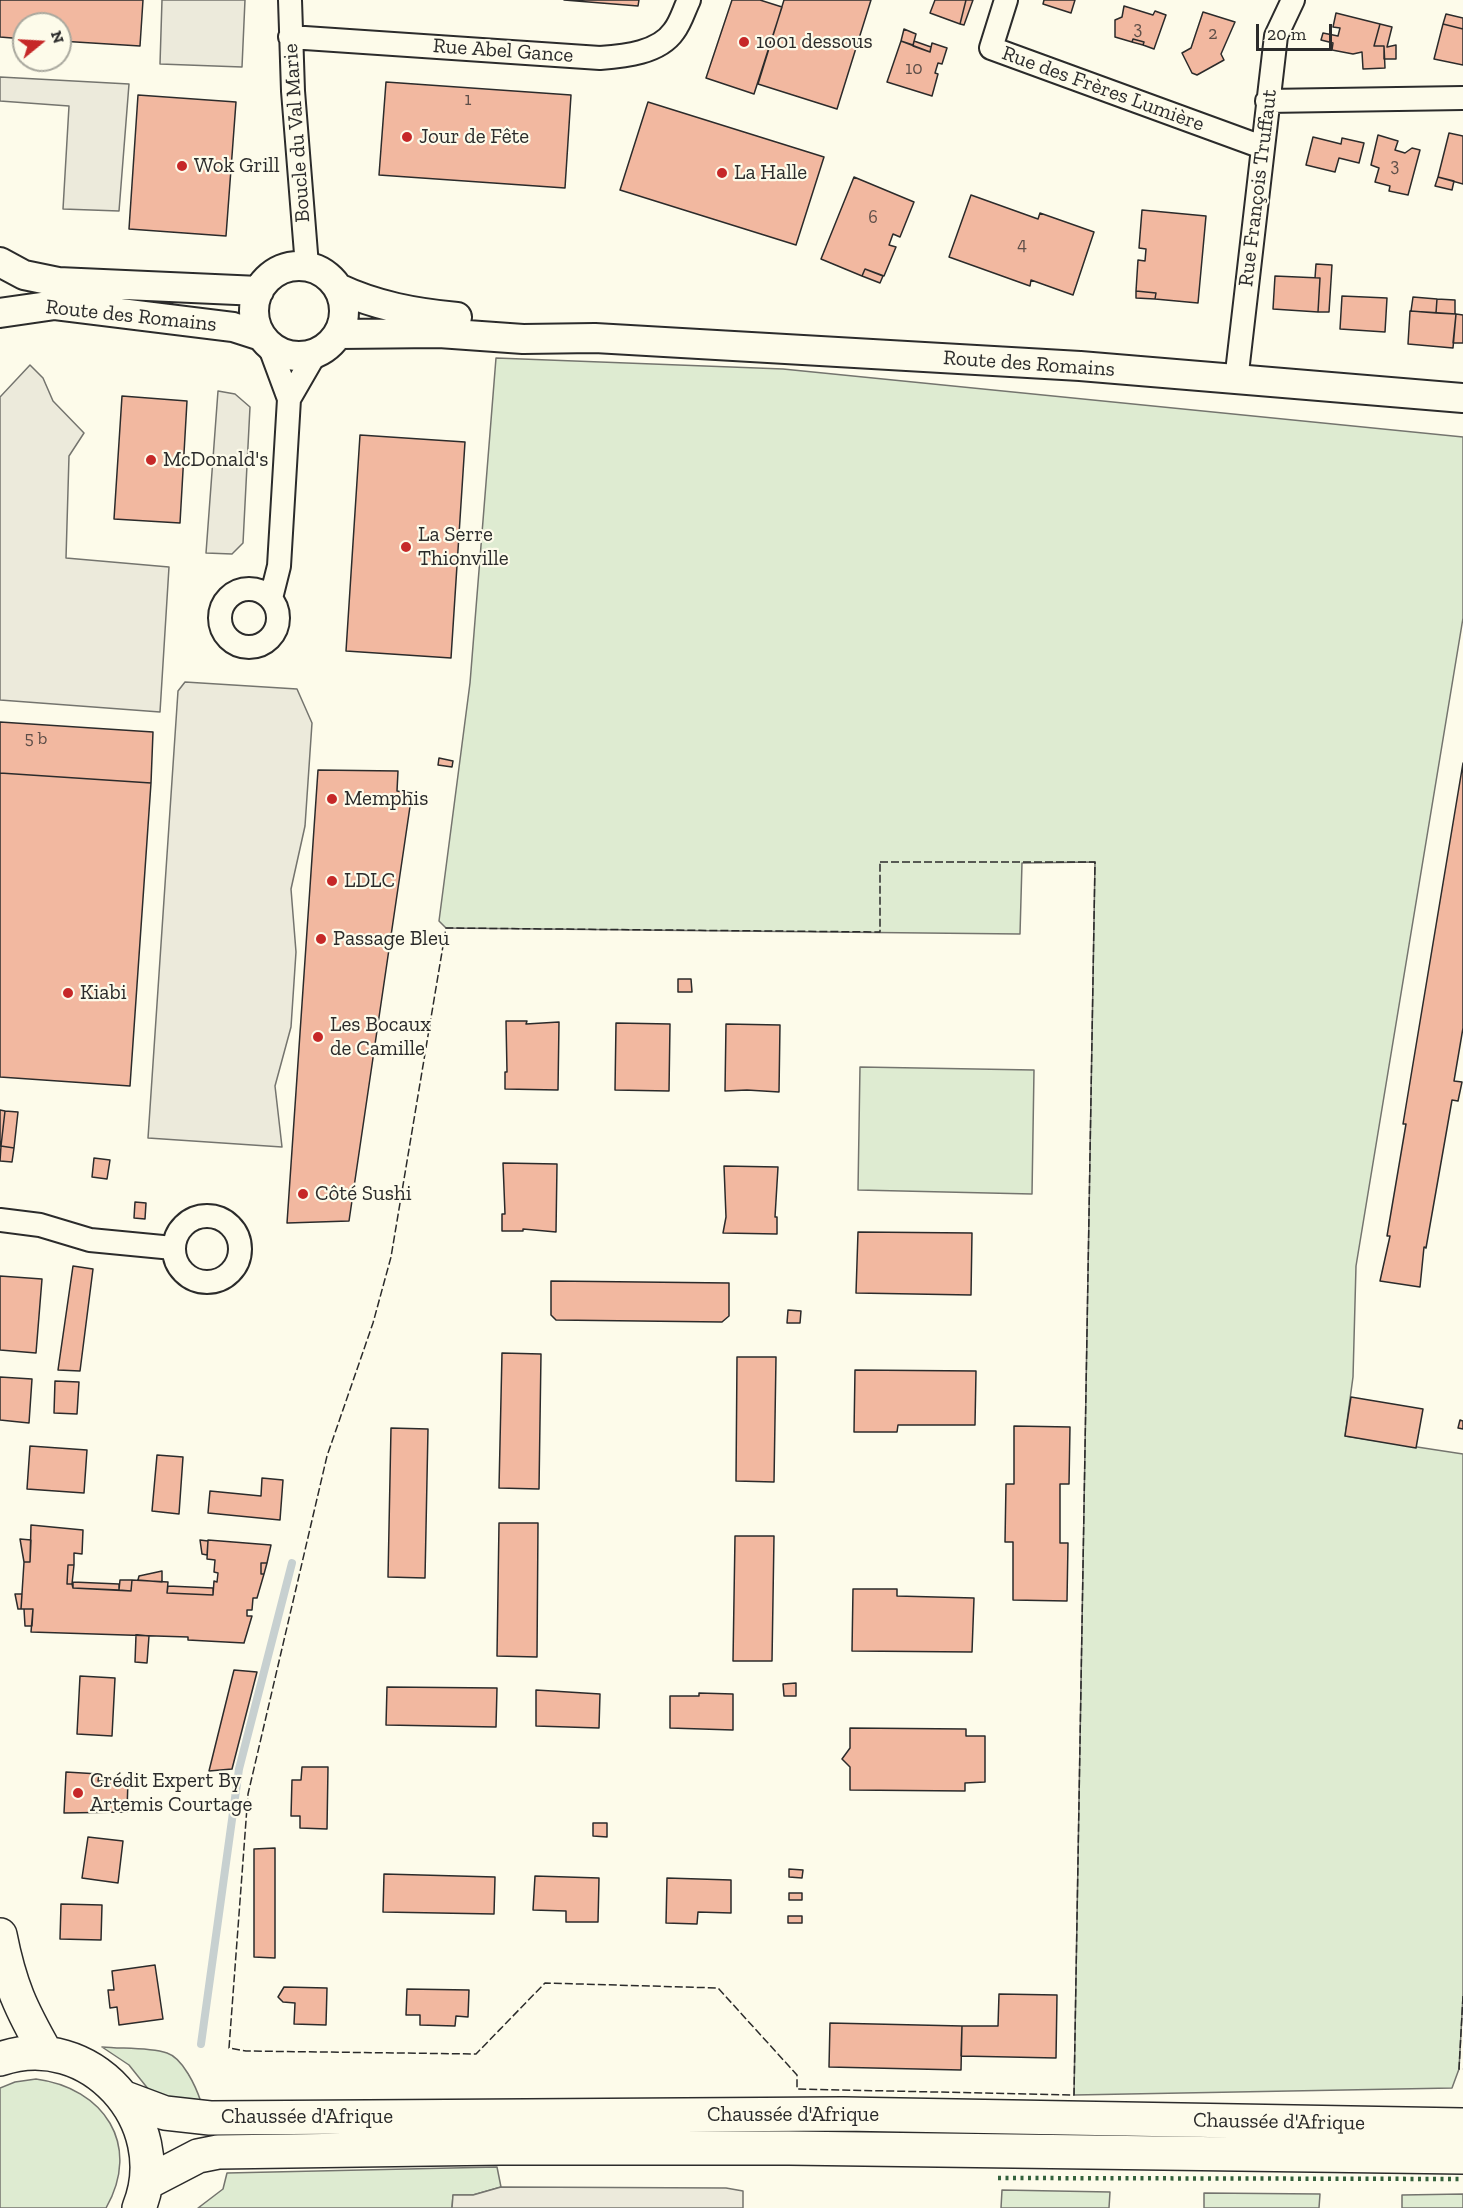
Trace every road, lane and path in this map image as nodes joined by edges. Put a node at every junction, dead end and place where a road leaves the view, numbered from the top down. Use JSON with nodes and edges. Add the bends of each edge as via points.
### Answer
{"nodes":[{"id":1,"x":290,"y":0,"type":"edge"},
{"id":2,"x":689,"y":0,"type":"edge"},
{"id":3,"x":1006,"y":0,"type":"edge"},
{"id":4,"x":1293,"y":0,"type":"edge"},
{"id":5,"x":290,"y":37,"type":"junction"},
{"id":6,"x":1463,"y":98,"type":"edge"},
{"id":7,"x":1267,"y":101,"type":"junction"},
{"id":8,"x":1262,"y":147,"type":"junction"},
{"id":9,"x":0,"y":262,"type":"edge"},
{"id":10,"x":307,"y":266,"type":"junction"},
{"id":11,"x":338,"y":288,"type":"junction"},
{"id":12,"x":259,"y":291,"type":"junction"},
{"id":13,"x":0,"y":313,"type":"edge"},
{"id":14,"x":339,"y":334,"type":"junction"},
{"id":15,"x":595,"y":338,"type":"junction"},
{"id":16,"x":265,"y":340,"type":"junction"},
{"id":17,"x":315,"y":354,"type":"junction"},
{"id":18,"x":1236,"y":381,"type":"junction"},
{"id":19,"x":1463,"y":398,"type":"edge"},
{"id":20,"x":289,"y":399,"type":"junction"},
{"id":21,"x":270,"y":598,"type":"dead end"},
{"id":22,"x":0,"y":1220,"type":"edge"},
{"id":23,"x":173,"y":1248,"type":"dead end"},
{"id":24,"x":0,"y":1935,"type":"edge"},
{"id":25,"x":46,"y":2054,"type":"junction"},
{"id":26,"x":0,"y":2060,"type":"edge"},
{"id":27,"x":125,"y":2098,"type":"junction"},
{"id":28,"x":1463,"y":2125,"type":"edge"},
{"id":29,"x":1463,"y":2157,"type":"edge"},
{"id":30,"x":143,"y":2195,"type":"edge"}],
"edges":[{"from":1,"to":5,"type":"street","name":"Boucle du Val Marie"},
{"from":2,"to":5,"type":"street","name":"Rue Abel Gance","via":[[674,31],[659,45],[626,56],[600,58]]},
{"from":3,"to":8,"type":"street","name":"Rue des Frères Lumière","via":[[991,48]]},
{"from":4,"to":7,"type":"street","name":"Rue François Truffaut","via":[[1276,36]]},
{"from":5,"to":10,"type":"street","name":"Boucle du Val Marie"},
{"from":6,"to":7,"type":"street"},
{"from":7,"to":8,"type":"street","name":"Rue François Truffaut"},
{"from":8,"to":18,"type":"street","name":"Rue François Truffaut"},
{"from":9,"to":12,"type":"street","name":"Route des Romains","via":[[24,275],[58,282]]},
{"from":10,"to":11,"type":"street","name":"Route des Romains","via":[[330,278]]},
{"from":10,"to":12,"type":"street","via":[[279,271]]},
{"from":11,"to":14,"type":"street","via":[[344,311]]},
{"from":11,"to":15,"type":"street","name":"Route des Romains","via":[[369,302],[423,314],[516,322]]},
{"from":12,"to":16,"type":"street","via":[[255,321]]},
{"from":13,"to":16,"type":"street","name":"Route des Romains","via":[[55,304],[233,327]]},
{"from":14,"to":15,"type":"street","name":"Route des Romains"},
{"from":14,"to":17,"type":"street"},
{"from":15,"to":18,"type":"street","name":"Route des Romains","via":[[1080,366]]},
{"from":16,"to":17,"type":"street","name":"Route des Romains","via":[[291,355]]},
{"from":16,"to":20,"type":"street"},
{"from":17,"to":20,"type":"street"},
{"from":18,"to":19,"type":"street","name":"Route des Romains"},
{"from":20,"to":21,"type":"street","via":[[279,566]]},
{"from":22,"to":23,"type":"street","via":[[40,1225],[90,1240]]},
{"from":24,"to":25,"type":"main road","via":[[8,1977],[19,2006]]},
{"from":25,"to":26,"type":"main road","via":[[27,2053]]},
{"from":25,"to":27,"type":"main road","via":[[90,2067]]},
{"from":27,"to":28,"type":"main road","name":"Chaussée d'Afrique","via":[[165,2113],[210,2118],[843,2114]]},
{"from":27,"to":30,"type":"main road","via":[[145,2138],[148,2160]]},
{"from":29,"to":30,"type":"main road","name":"Chaussée d'Afrique","via":[[789,2148],[218,2152],[198,2156]]}]}
